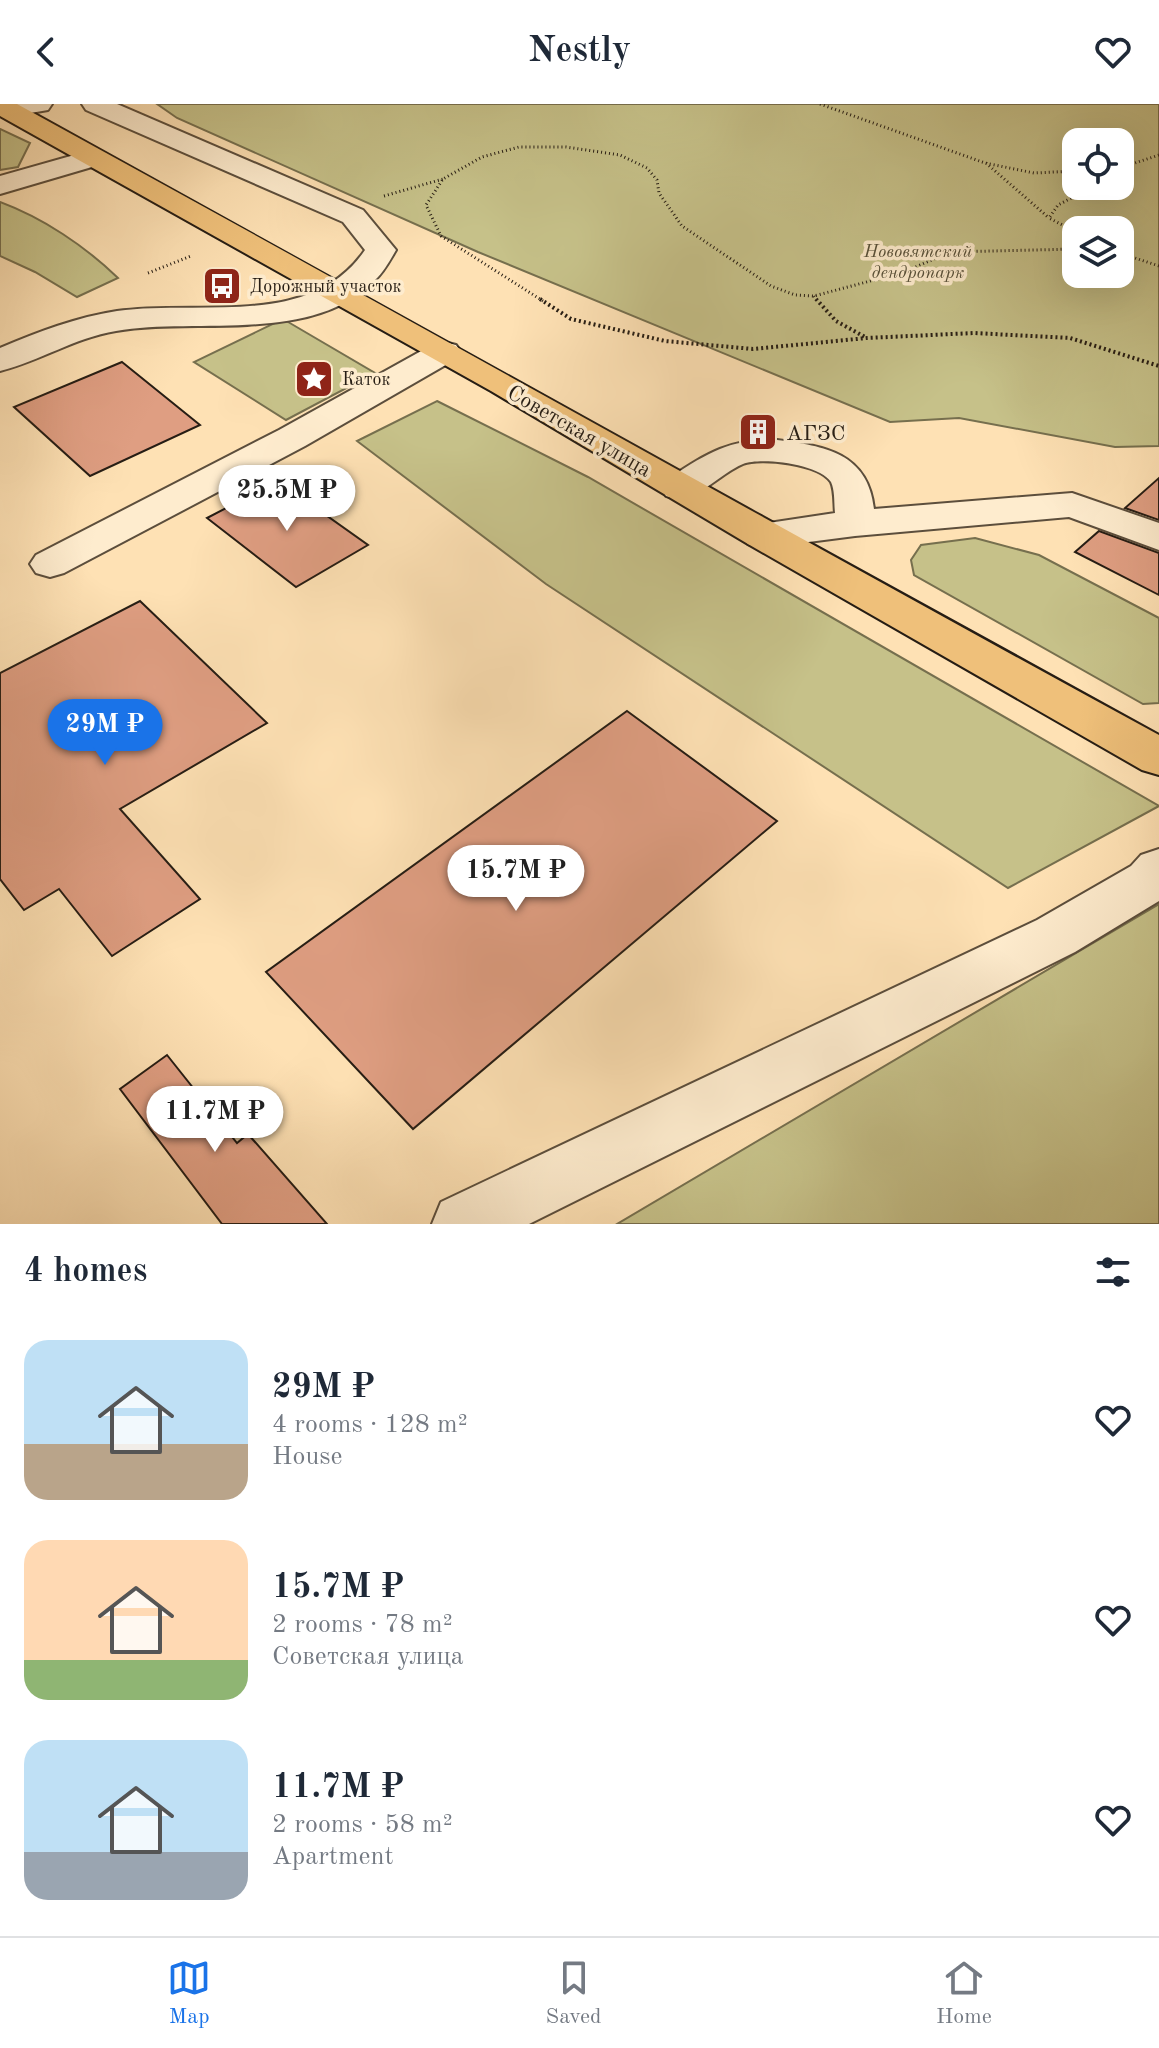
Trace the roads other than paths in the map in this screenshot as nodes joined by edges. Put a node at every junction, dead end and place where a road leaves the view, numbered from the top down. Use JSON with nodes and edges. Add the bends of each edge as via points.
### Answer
{"nodes":[{"id":1,"x":95,"y":104,"type":"edge"},
{"id":2,"x":15,"y":106,"type":"edge"},
{"id":3,"x":92,"y":158,"type":"junction"},
{"id":4,"x":0,"y":185,"type":"edge"},
{"id":5,"x":337,"y":293,"type":"junction"},
{"id":6,"x":444,"y":352,"type":"junction"},
{"id":7,"x":0,"y":361,"type":"edge"},
{"id":8,"x":680,"y":488,"type":"junction"},
{"id":9,"x":855,"y":523,"type":"junction"},
{"id":10,"x":762,"y":535,"type":"junction"},
{"id":11,"x":1159,"y":537,"type":"edge"},
{"id":12,"x":50,"y":564,"type":"dead end"},
{"id":13,"x":1159,"y":757,"type":"edge"},
{"id":14,"x":1159,"y":870,"type":"edge"},
{"id":15,"x":463,"y":1224,"type":"edge"}],
"edges":[{"from":1,"to":5,"type":"lane","via":[[353,216],[381,250],[361,277]]},
{"from":2,"to":3,"type":"main road","name":"Советская улица"},
{"from":3,"to":4,"type":"lane"},
{"from":3,"to":5,"type":"main road","name":"Советская улица"},
{"from":5,"to":6,"type":"main road","name":"Советская улица"},
{"from":5,"to":7,"type":"lane","via":[[257,315],[121,320],[51,337]]},
{"from":6,"to":8,"type":"main road","name":"Советская улица"},
{"from":6,"to":12,"type":"lane"},
{"from":8,"to":9,"type":"lane","via":[[736,454],[798,454],[835,465],[849,481]]},
{"from":8,"to":10,"type":"main road","name":"Советская улица"},
{"from":9,"to":10,"type":"lane"},
{"from":9,"to":11,"type":"lane","via":[[1072,505]]},
{"from":10,"to":13,"type":"main road","name":"Советская улица"},
{"from":14,"to":15,"type":"lane","via":[[1056,936]]}]}
